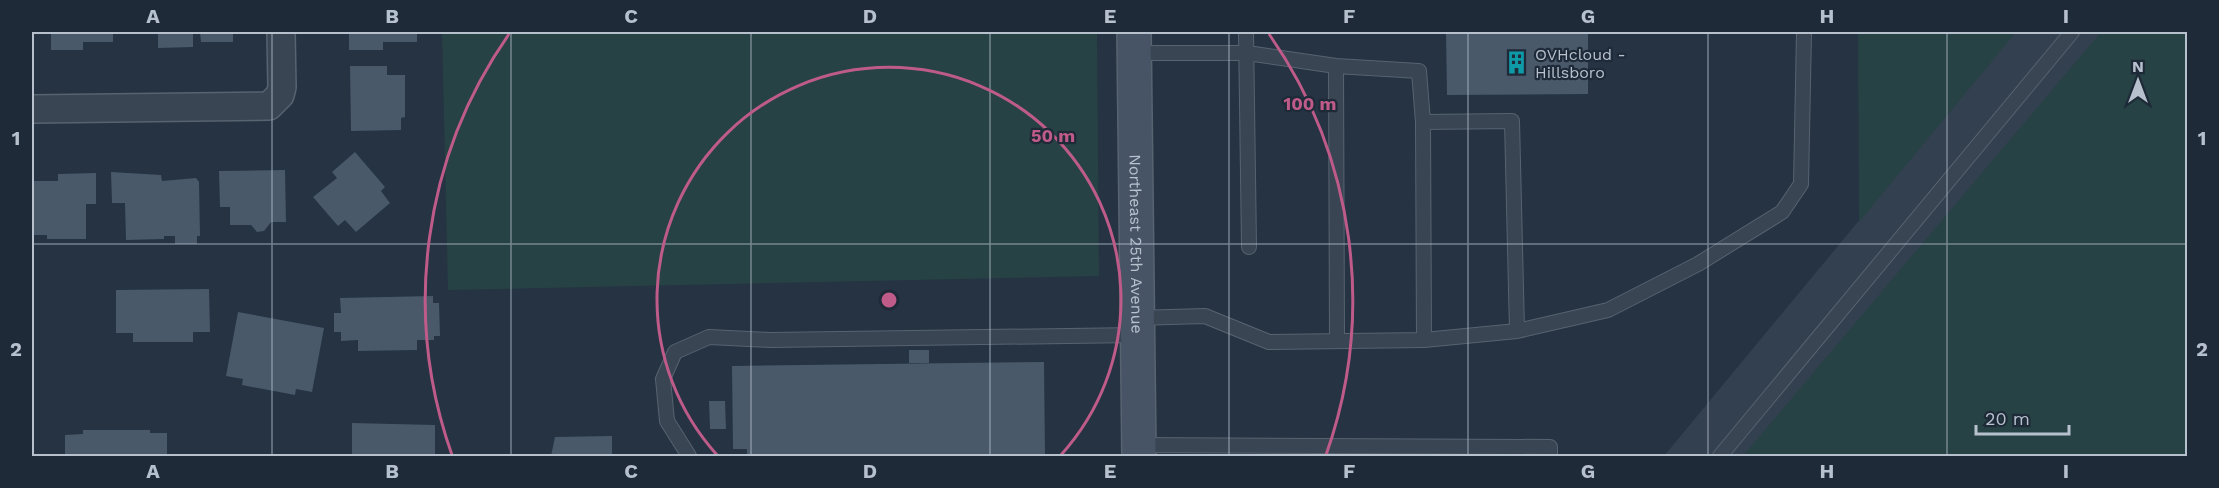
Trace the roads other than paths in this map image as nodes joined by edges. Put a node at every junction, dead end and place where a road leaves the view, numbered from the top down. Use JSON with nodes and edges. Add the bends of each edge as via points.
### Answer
{"nodes":[{"id":1,"x":281,"y":32,"type":"edge"},
{"id":2,"x":1246,"y":32,"type":"edge"},
{"id":3,"x":1804,"y":32,"type":"edge"},
{"id":4,"x":2072,"y":32,"type":"edge"},
{"id":5,"x":1134,"y":42,"type":"edge"},
{"id":6,"x":1247,"y":53,"type":"junction"},
{"id":7,"x":1336,"y":66,"type":"junction"},
{"id":8,"x":32,"y":109,"type":"edge"},
{"id":9,"x":1423,"y":122,"type":"junction"},
{"id":10,"x":1249,"y":247,"type":"dead end"},
{"id":11,"x":1137,"y":326,"type":"junction"},
{"id":12,"x":1517,"y":331,"type":"junction"},
{"id":13,"x":1424,"y":340,"type":"junction"},
{"id":14,"x":1336,"y":341,"type":"junction"},
{"id":15,"x":1139,"y":451,"type":"edge"},
{"id":16,"x":1261,"y":451,"type":"edge"},
{"id":17,"x":689,"y":456,"type":"edge"},
{"id":18,"x":1550,"y":456,"type":"edge"},
{"id":19,"x":1720,"y":456,"type":"edge"}],
"edges":[{"from":1,"to":8,"type":"street","via":[[282,87],[269,106]]},
{"from":2,"to":6,"type":"lane"},
{"from":3,"to":12,"type":"lane","via":[[1801,184],[1782,212],[1698,264],[1608,310]]},
{"from":4,"to":19,"type":"lane"},
{"from":5,"to":6,"type":"lane"},
{"from":5,"to":11,"type":"main road","name":"Northeast 25th Avenue"},
{"from":6,"to":7,"type":"lane"},
{"from":6,"to":10,"type":"lane"},
{"from":7,"to":9,"type":"lane","via":[[1419,71]]},
{"from":7,"to":14,"type":"lane"},
{"from":9,"to":12,"type":"lane","via":[[1512,121]]},
{"from":9,"to":13,"type":"lane"},
{"from":11,"to":14,"type":"lane","via":[[1205,316],[1269,342]]},
{"from":11,"to":15,"type":"main road","name":"Northeast 25th Avenue"},
{"from":11,"to":17,"type":"lane","via":[[770,340],[709,337],[675,352],[663,379],[667,421]]},
{"from":12,"to":13,"type":"lane"},
{"from":13,"to":14,"type":"lane"},
{"from":15,"to":16,"type":"lane"},
{"from":16,"to":18,"type":"lane","via":[[1550,447]]}]}
